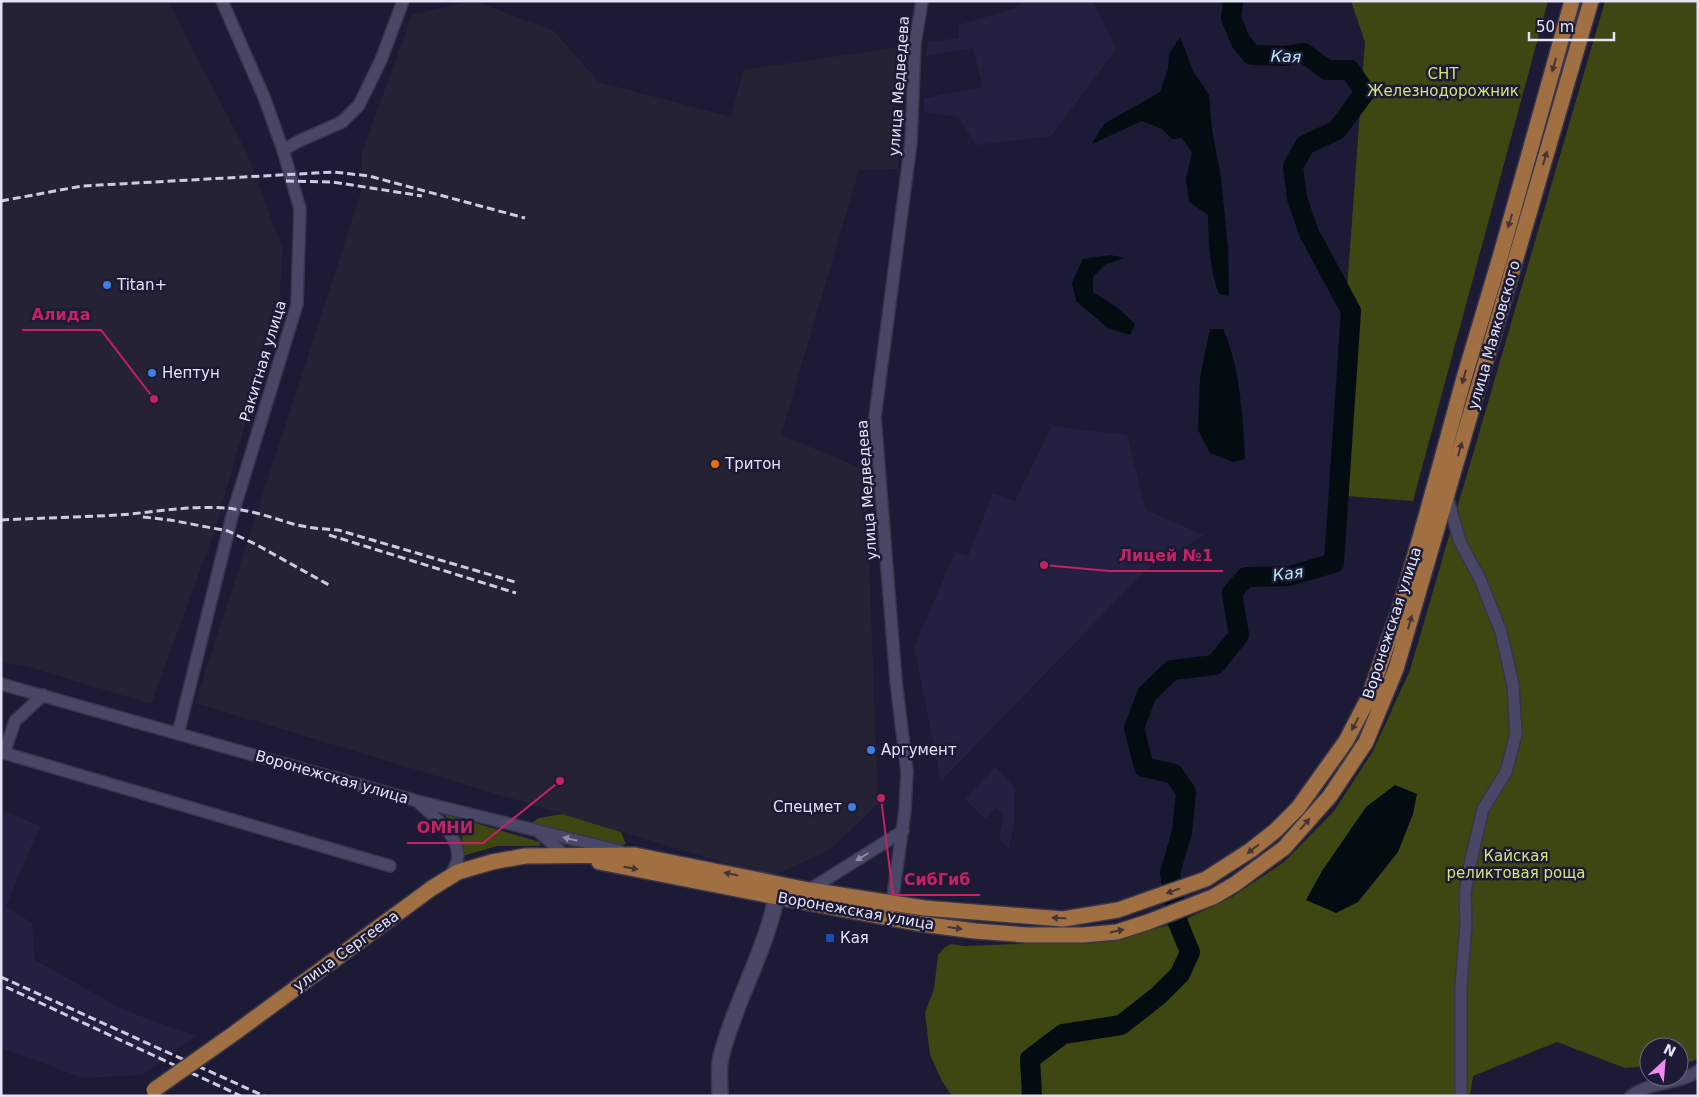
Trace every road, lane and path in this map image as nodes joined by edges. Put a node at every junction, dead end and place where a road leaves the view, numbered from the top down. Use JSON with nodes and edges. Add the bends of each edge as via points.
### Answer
{"nodes":[{"id":1,"x":222,"y":1,"type":"edge"},
{"id":2,"x":403,"y":1,"type":"edge"},
{"id":3,"x":922,"y":1,"type":"edge"},
{"id":4,"x":1572,"y":1,"type":"edge"},
{"id":5,"x":1591,"y":1,"type":"edge"},
{"id":6,"x":283,"y":150,"type":"junction"},
{"id":7,"x":1447,"y":496,"type":"junction"},
{"id":8,"x":1428,"y":513,"type":"joint"},
{"id":9,"x":1396,"y":669,"type":"joint"},
{"id":10,"x":1,"y":684,"type":"edge"},
{"id":11,"x":43,"y":695,"type":"junction"},
{"id":12,"x":178,"y":734,"type":"junction"},
{"id":13,"x":417,"y":801,"type":"junction"},
{"id":14,"x":538,"y":831,"type":"junction"},
{"id":15,"x":903,"y":831,"type":"junction"},
{"id":16,"x":635,"y":855,"type":"junction"},
{"id":17,"x":566,"y":856,"type":"junction"},
{"id":18,"x":390,"y":866,"type":"dead end"},
{"id":19,"x":450,"y":877,"type":"junction"},
{"id":20,"x":809,"y":890,"type":"junction"},
{"id":21,"x":778,"y":891,"type":"junction"},
{"id":22,"x":891,"y":911,"type":"junction"},
{"id":23,"x":1698,"y":1071,"type":"edge"},
{"id":24,"x":150,"y":1093,"type":"edge"},
{"id":25,"x":720,"y":1096,"type":"edge"},
{"id":26,"x":1461,"y":1096,"type":"edge"},
{"id":27,"x":1631,"y":1096,"type":"edge"}],
"edges":[{"from":1,"to":6,"type":"street","name":"Ракитная улица"},
{"from":2,"to":6,"type":"street","via":[[381,60],[359,105],[342,122]]},
{"from":3,"to":15,"type":"street","name":"улица Медведева","via":[[915,43],[911,142],[875,417],[896,681],[907,772]]},
{"from":4,"to":8,"type":"main road","name":"улица Маяковского","one_way":true},
{"from":7,"to":5,"type":"main road","name":"улица Маяковского","one_way":true},
{"from":6,"to":12,"type":"street","name":"Ракитная улица","via":[[300,209],[297,304],[232,516]]},
{"from":9,"to":7,"type":"main road","name":"улица Маяковского","one_way":true},
{"from":7,"to":26,"type":"street","via":[[1460,542],[1480,579],[1501,632],[1513,685],[1516,734],[1506,772],[1483,809],[1465,893]]},
{"from":8,"to":22,"type":"main road","name":"Воронежская улица","one_way":true,"via":[[1369,697],[1346,740],[1298,808],[1252,850],[1206,879],[1118,910],[1064,919],[924,908]]},
{"from":22,"to":9,"type":"main road","name":"Воронежская улица","one_way":true,"via":[[975,931],[1027,936],[1083,935],[1118,932],[1213,897],[1284,848],[1330,796],[1366,742]]},
{"from":10,"to":11,"type":"street","name":"Воронежская улица"},
{"from":11,"to":12,"type":"street","name":"Воронежская улица"},
{"from":11,"to":18,"type":"street","via":[[16,721],[4,753]]},
{"from":12,"to":13,"type":"street","name":"Воронежская улица"},
{"from":13,"to":14,"type":"street","name":"Воронежская улица"},
{"from":13,"to":19,"type":"street","via":[[447,828],[457,848],[457,862]]},
{"from":16,"to":14,"type":"street","one_way":true},
{"from":14,"to":17,"type":"street","name":"Воронежская улица"},
{"from":15,"to":20,"type":"street","one_way":true},
{"from":15,"to":22,"type":"street","name":"улица Медведева"},
{"from":16,"to":17,"type":"main road","name":"Воронежская улица"},
{"from":21,"to":16,"type":"main road","name":"Воронежская улица","one_way":true},
{"from":17,"to":19,"type":"main road","name":"улица Сергеева","via":[[525,856],[492,862]]},
{"from":17,"to":21,"type":"main road","name":"Воронежская улица","one_way":true},
{"from":19,"to":24,"type":"main road","name":"улица Сергеева","bridge":true},
{"from":20,"to":21,"type":"main road","name":"Воронежская улица"},
{"from":20,"to":22,"type":"main road","name":"Воронежская улица"},
{"from":21,"to":22,"type":"main road","name":"Воронежская улица"},
{"from":21,"to":25,"type":"street","via":[[767,932],[721,1058]]},
{"from":23,"to":27,"type":"street"}]}
